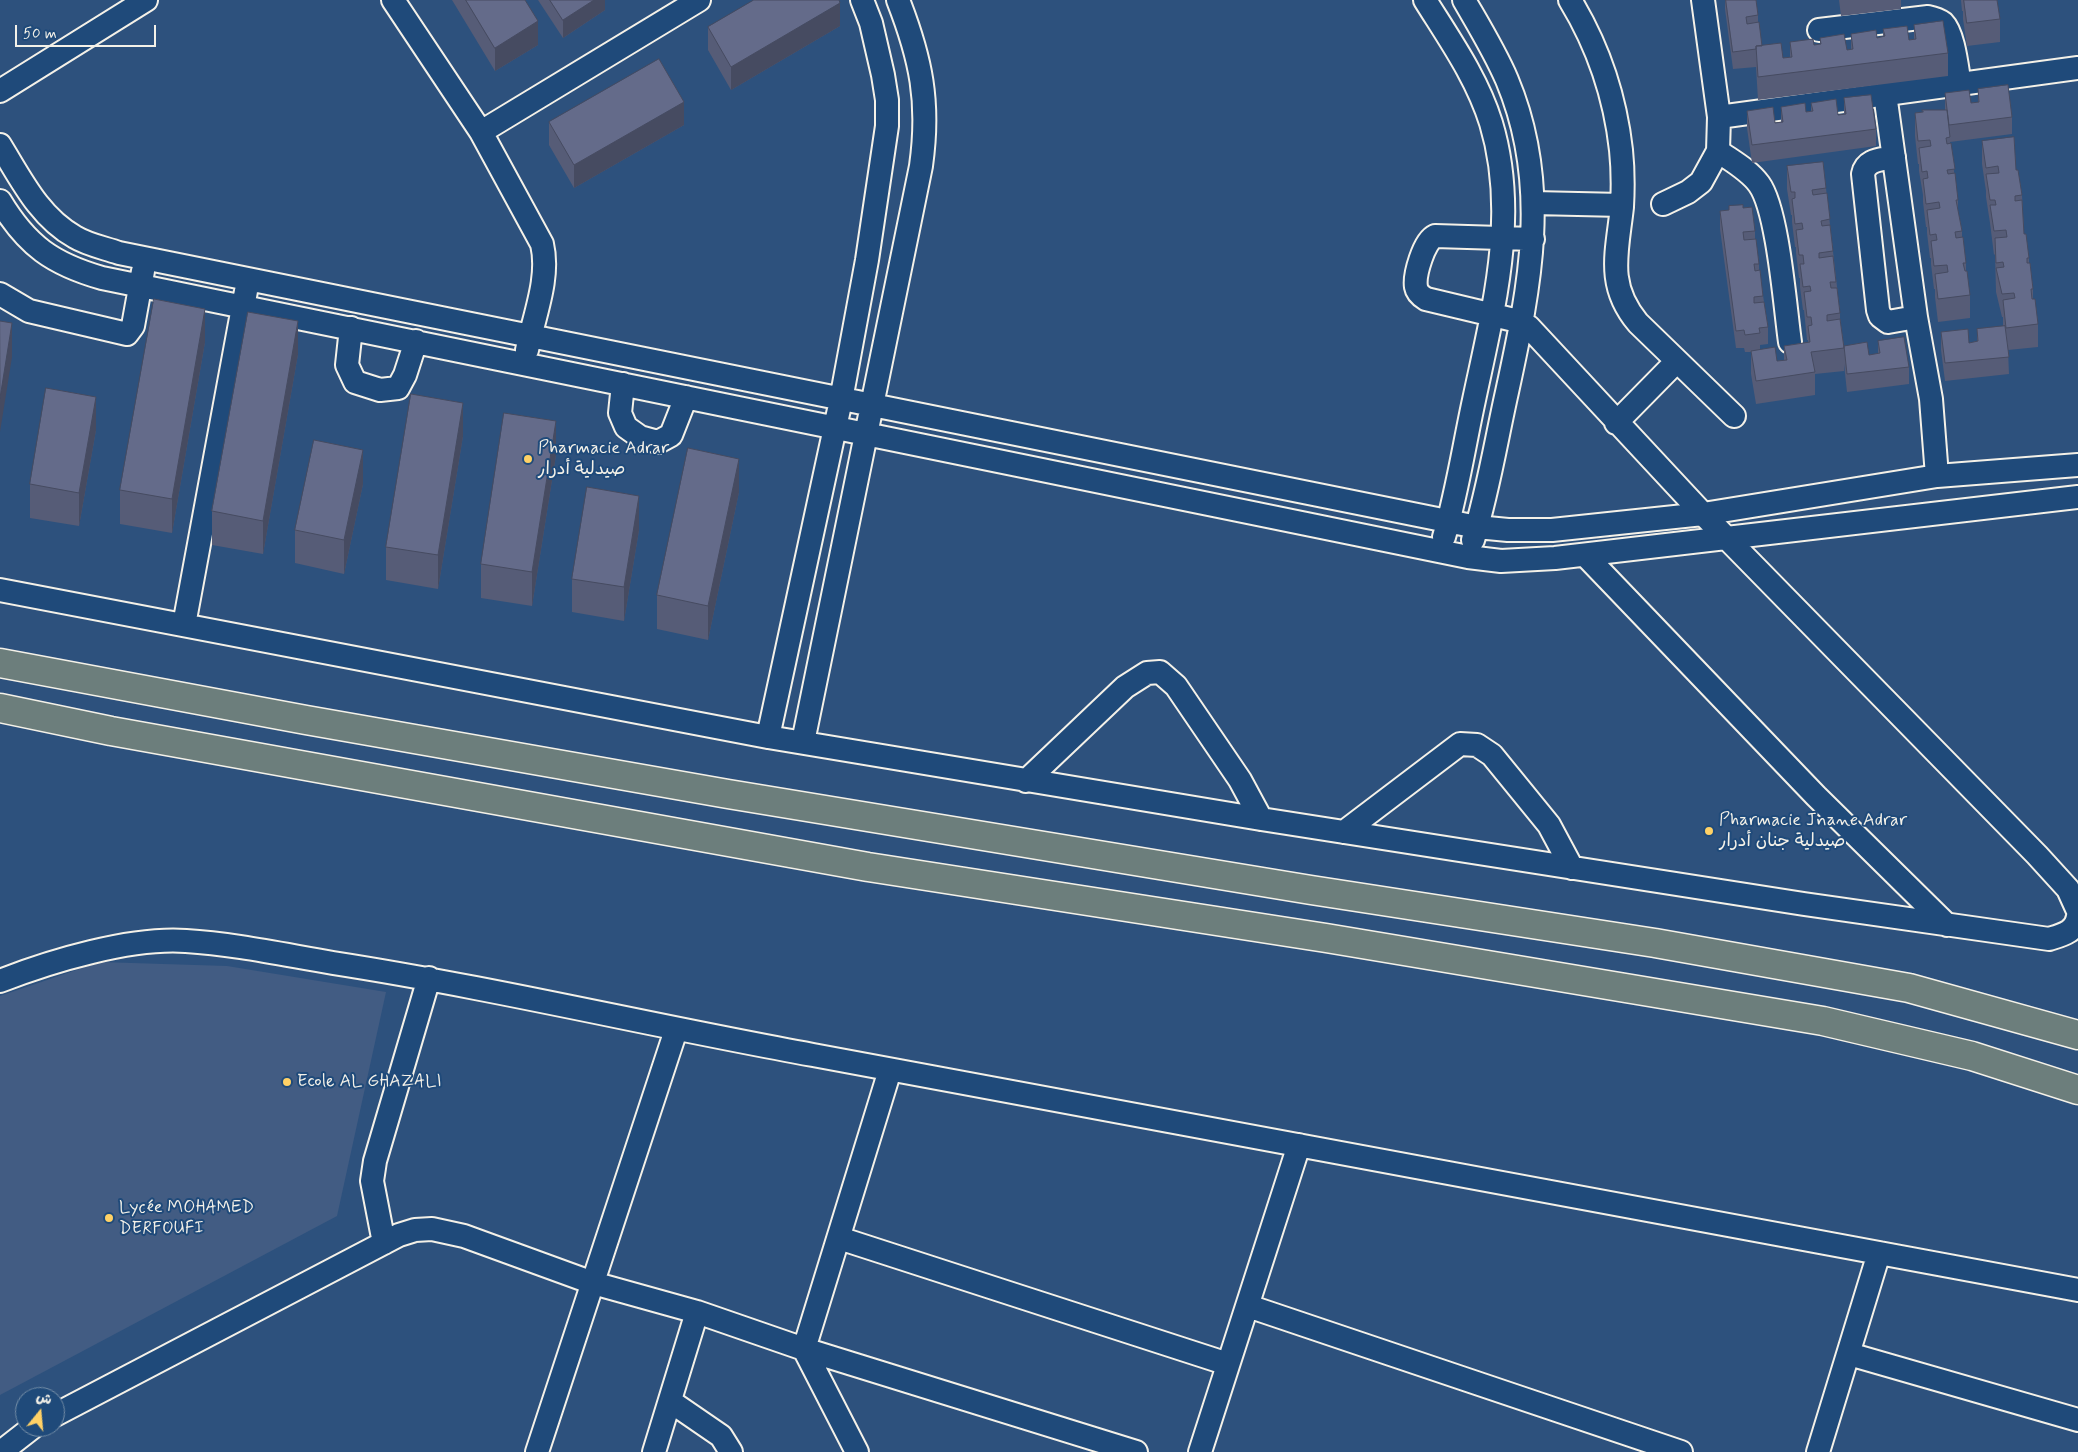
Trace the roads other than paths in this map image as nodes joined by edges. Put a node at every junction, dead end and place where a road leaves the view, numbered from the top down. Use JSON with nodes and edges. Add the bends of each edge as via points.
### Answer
{"nodes":[{"id":1,"x":146,"y":0,"type":"edge"},
{"id":2,"x":393,"y":0,"type":"edge"},
{"id":3,"x":699,"y":0,"type":"edge"},
{"id":4,"x":862,"y":0,"type":"edge"},
{"id":5,"x":898,"y":0,"type":"edge"},
{"id":6,"x":1425,"y":0,"type":"edge"},
{"id":7,"x":1464,"y":0,"type":"edge"},
{"id":8,"x":1570,"y":0,"type":"edge"},
{"id":9,"x":1703,"y":0,"type":"edge"},
{"id":10,"x":1940,"y":0,"type":"edge"},
{"id":11,"x":1942,"y":22,"type":"junction"},
{"id":12,"x":1819,"y":30,"type":"dead end"},
{"id":13,"x":2078,"y":68,"type":"edge"},
{"id":14,"x":1960,"y":85,"type":"junction"},
{"id":15,"x":0,"y":91,"type":"edge"},
{"id":16,"x":1885,"y":94,"type":"junction"},
{"id":17,"x":1719,"y":117,"type":"junction"},
{"id":18,"x":481,"y":132,"type":"junction"},
{"id":19,"x":0,"y":145,"type":"edge"},
{"id":20,"x":1718,"y":151,"type":"junction"},
{"id":21,"x":1894,"y":157,"type":"junction"},
{"id":22,"x":1534,"y":203,"type":"junction"},
{"id":23,"x":1662,"y":204,"type":"dead end"},
{"id":24,"x":1622,"y":205,"type":"junction"},
{"id":25,"x":1,"y":206,"type":"edge"},
{"id":26,"x":1502,"y":238,"type":"junction"},
{"id":27,"x":1533,"y":239,"type":"junction"},
{"id":28,"x":146,"y":258,"type":"junction"},
{"id":29,"x":248,"y":278,"type":"junction"},
{"id":30,"x":140,"y":284,"type":"junction"},
{"id":31,"x":0,"y":294,"type":"edge"},
{"id":32,"x":244,"y":306,"type":"junction"},
{"id":33,"x":1492,"y":315,"type":"junction"},
{"id":34,"x":1916,"y":317,"type":"junction"},
{"id":35,"x":1522,"y":323,"type":"junction"},
{"id":36,"x":352,"y":328,"type":"junction"},
{"id":37,"x":530,"y":336,"type":"junction"},
{"id":38,"x":416,"y":341,"type":"junction"},
{"id":39,"x":1790,"y":342,"type":"dead end"},
{"id":40,"x":1677,"y":361,"type":"junction"},
{"id":41,"x":524,"y":364,"type":"junction"},
{"id":42,"x":623,"y":384,"type":"junction"},
{"id":43,"x":686,"y":396,"type":"junction"},
{"id":44,"x":841,"y":400,"type":"junction"},
{"id":45,"x":872,"y":406,"type":"junction"},
{"id":46,"x":1734,"y":416,"type":"dead end"},
{"id":47,"x":1616,"y":423,"type":"junction"},
{"id":48,"x":835,"y":427,"type":"junction"},
{"id":49,"x":866,"y":433,"type":"junction"},
{"id":50,"x":2078,"y":465,"type":"edge"},
{"id":51,"x":1937,"y":476,"type":"junction"},
{"id":52,"x":2078,"y":497,"type":"edge"},
{"id":53,"x":1703,"y":514,"type":"junction"},
{"id":54,"x":1448,"y":522,"type":"junction"},
{"id":55,"x":1477,"y":527,"type":"junction"},
{"id":56,"x":1728,"y":539,"type":"junction"},
{"id":57,"x":1440,"y":552,"type":"junction"},
{"id":58,"x":1585,"y":555,"type":"junction"},
{"id":59,"x":1468,"y":558,"type":"junction"},
{"id":60,"x":0,"y":590,"type":"edge"},
{"id":61,"x":184,"y":624,"type":"junction"},
{"id":62,"x":0,"y":663,"type":"edge"},
{"id":63,"x":0,"y":708,"type":"edge"},
{"id":64,"x":768,"y":737,"type":"junction"},
{"id":65,"x":803,"y":742,"type":"junction"},
{"id":66,"x":1026,"y":780,"type":"junction"},
{"id":67,"x":1260,"y":819,"type":"junction"},
{"id":68,"x":1344,"y":832,"type":"junction"},
{"id":69,"x":1572,"y":868,"type":"junction"},
{"id":70,"x":2078,"y":911,"type":"edge"},
{"id":71,"x":2078,"y":916,"type":"edge"},
{"id":72,"x":1947,"y":926,"type":"junction"},
{"id":73,"x":429,"y":978,"type":"junction"},
{"id":74,"x":0,"y":981,"type":"edge"},
{"id":75,"x":676,"y":1030,"type":"junction"},
{"id":76,"x":2078,"y":1036,"type":"edge"},
{"id":77,"x":890,"y":1070,"type":"junction"},
{"id":78,"x":2078,"y":1090,"type":"edge"},
{"id":79,"x":1299,"y":1145,"type":"junction"},
{"id":80,"x":839,"y":1238,"type":"junction"},
{"id":81,"x":384,"y":1243,"type":"junction"},
{"id":82,"x":1879,"y":1253,"type":"junction"},
{"id":83,"x":593,"y":1283,"type":"junction"},
{"id":84,"x":2078,"y":1290,"type":"edge"},
{"id":85,"x":1248,"y":1306,"type":"junction"},
{"id":86,"x":697,"y":1312,"type":"junction"},
{"id":87,"x":804,"y":1349,"type":"junction"},
{"id":88,"x":1849,"y":1354,"type":"junction"},
{"id":89,"x":1228,"y":1364,"type":"junction"},
{"id":90,"x":670,"y":1401,"type":"junction"},
{"id":91,"x":65,"y":1410,"type":"edge"},
{"id":92,"x":2078,"y":1420,"type":"edge"},
{"id":93,"x":20,"y":1437,"type":"edge"},
{"id":94,"x":3,"y":1451,"type":"edge"},
{"id":95,"x":537,"y":1452,"type":"edge"},
{"id":96,"x":654,"y":1452,"type":"edge"},
{"id":97,"x":731,"y":1452,"type":"edge"},
{"id":98,"x":857,"y":1452,"type":"edge"},
{"id":99,"x":1136,"y":1452,"type":"edge"},
{"id":100,"x":1200,"y":1452,"type":"edge"},
{"id":101,"x":1681,"y":1452,"type":"edge"},
{"id":102,"x":1818,"y":1452,"type":"edge"}],
"edges":[{"from":1,"to":15,"type":"street"},
{"from":2,"to":18,"type":"street"},
{"from":3,"to":18,"type":"street"},
{"from":4,"to":44,"type":"street","via":[[883,75],[887,126]]},
{"from":5,"to":45,"type":"street","via":[[913,38],[926,130]]},
{"from":6,"to":26,"type":"street","via":[[1463,60],[1491,123],[1502,181]]},
{"from":7,"to":22,"type":"street","via":[[1494,52],[1514,100],[1526,140]]},
{"from":8,"to":24,"type":"street","via":[[1587,28],[1610,91],[1621,151]]},
{"from":9,"to":17,"type":"street"},
{"from":10,"to":11,"type":"street"},
{"from":11,"to":12,"type":"street","via":[[1928,17]]},
{"from":11,"to":14,"type":"street","via":[[1950,36]]},
{"from":13,"to":14,"type":"street"},
{"from":14,"to":16,"type":"street"},
{"from":16,"to":17,"type":"street"},
{"from":16,"to":21,"type":"street"},
{"from":17,"to":20,"type":"street"},
{"from":18,"to":37,"type":"street","via":[[533,227],[543,252],[543,277]]},
{"from":19,"to":28,"type":"street","via":[[42,211],[58,226],[83,241]]},
{"from":20,"to":23,"type":"street","via":[[1701,182]]},
{"from":20,"to":39,"type":"street","via":[[1748,172],[1760,185],[1766,199],[1778,255]]},
{"from":21,"to":34,"type":"street"},
{"from":21,"to":34,"type":"street","via":[[1870,162],[1863,174],[1878,310],[1888,322]]},
{"from":22,"to":24,"type":"street"},
{"from":22,"to":27,"type":"street"},
{"from":24,"to":40,"type":"street","via":[[1615,269],[1620,296],[1638,323]]},
{"from":25,"to":30,"type":"street","via":[[39,250],[60,264],[102,278]]},
{"from":26,"to":27,"type":"street"},
{"from":26,"to":33,"type":"street"},
{"from":26,"to":33,"type":"street","via":[[1435,236],[1424,246],[1416,281],[1418,292],[1426,299]]},
{"from":27,"to":35,"type":"street"},
{"from":28,"to":29,"type":"street"},
{"from":28,"to":30,"type":"street"},
{"from":29,"to":32,"type":"street"},
{"from":29,"to":37,"type":"street"},
{"from":30,"to":31,"type":"street","via":[[133,326],[127,334],[29,311]]},
{"from":30,"to":32,"type":"street"},
{"from":32,"to":36,"type":"street"},
{"from":32,"to":61,"type":"street"},
{"from":33,"to":35,"type":"street"},
{"from":33,"to":54,"type":"street"},
{"from":34,"to":51,"type":"street","via":[[1931,399]]},
{"from":35,"to":47,"type":"street"},
{"from":35,"to":55,"type":"street"},
{"from":36,"to":38,"type":"street"},
{"from":36,"to":38,"type":"street","via":[[347,365],[355,382],[380,390],[398,388]]},
{"from":37,"to":41,"type":"street"},
{"from":37,"to":44,"type":"street"},
{"from":38,"to":41,"type":"street"},
{"from":40,"to":46,"type":"street"},
{"from":40,"to":47,"type":"street"},
{"from":41,"to":42,"type":"street"},
{"from":42,"to":43,"type":"street"},
{"from":42,"to":43,"type":"street","via":[[620,413],[626,428],[640,437],[658,442],[671,435]]},
{"from":43,"to":48,"type":"street"},
{"from":44,"to":45,"type":"street"},
{"from":44,"to":48,"type":"street"},
{"from":45,"to":49,"type":"street"},
{"from":45,"to":54,"type":"street"},
{"from":47,"to":53,"type":"street"},
{"from":48,"to":49,"type":"street"},
{"from":48,"to":64,"type":"street"},
{"from":49,"to":57,"type":"street"},
{"from":49,"to":65,"type":"street"},
{"from":50,"to":51,"type":"street"},
{"from":51,"to":53,"type":"street"},
{"from":52,"to":56,"type":"street"},
{"from":53,"to":55,"type":"street","via":[[1552,530]]},
{"from":53,"to":56,"type":"street"},
{"from":54,"to":55,"type":"street"},
{"from":54,"to":57,"type":"street"},
{"from":55,"to":59,"type":"street"},
{"from":56,"to":58,"type":"street"},
{"from":56,"to":70,"type":"street","via":[[2037,855],[2068,890]]},
{"from":57,"to":59,"type":"street"},
{"from":58,"to":59,"type":"street","via":[[1501,561]]},
{"from":58,"to":72,"type":"street","via":[[1816,796]]},
{"from":60,"to":61,"type":"street"},
{"from":61,"to":64,"type":"street"},
{"from":62,"to":76,"type":"highway","via":[[728,794],[1655,943],[1909,988]]},
{"from":63,"to":78,"type":"highway","via":[[120,733],[868,867],[1326,938],[1823,1021],[1972,1056]]},
{"from":64,"to":65,"type":"street"},
{"from":65,"to":66,"type":"street"},
{"from":66,"to":67,"type":"street"},
{"from":66,"to":67,"type":"street","via":[[1125,687],[1147,673],[1160,672],[1176,686],[1230,765]]},
{"from":67,"to":68,"type":"street"},
{"from":68,"to":69,"type":"street"},
{"from":68,"to":69,"type":"street","via":[[1460,744],[1477,745],[1492,755],[1549,824]]},
{"from":69,"to":72,"type":"street"},
{"from":71,"to":72,"type":"street","via":[[2072,929],[2049,939]]},
{"from":73,"to":74,"type":"street","via":[[181,940],[136,944],[84,955]]},
{"from":73,"to":75,"type":"street"},
{"from":73,"to":81,"type":"street","via":[[374,1161],[372,1181]]},
{"from":75,"to":77,"type":"street"},
{"from":75,"to":83,"type":"street"},
{"from":77,"to":79,"type":"street"},
{"from":77,"to":80,"type":"street"},
{"from":79,"to":82,"type":"street"},
{"from":79,"to":85,"type":"street"},
{"from":80,"to":87,"type":"street"},
{"from":80,"to":89,"type":"street"},
{"from":81,"to":83,"type":"street","via":[[415,1230],[432,1229],[464,1236]]},
{"from":81,"to":91,"type":"street"},
{"from":82,"to":84,"type":"street"},
{"from":82,"to":88,"type":"street"},
{"from":83,"to":86,"type":"street"},
{"from":83,"to":95,"type":"street"},
{"from":85,"to":89,"type":"street"},
{"from":85,"to":101,"type":"street"},
{"from":86,"to":87,"type":"street"},
{"from":86,"to":90,"type":"street"},
{"from":87,"to":98,"type":"street"},
{"from":87,"to":99,"type":"street"},
{"from":88,"to":92,"type":"street"},
{"from":88,"to":102,"type":"street"},
{"from":89,"to":100,"type":"street"},
{"from":90,"to":96,"type":"street"},
{"from":90,"to":97,"type":"street","via":[[721,1436]]},
{"from":93,"to":94,"type":"street"}]}
